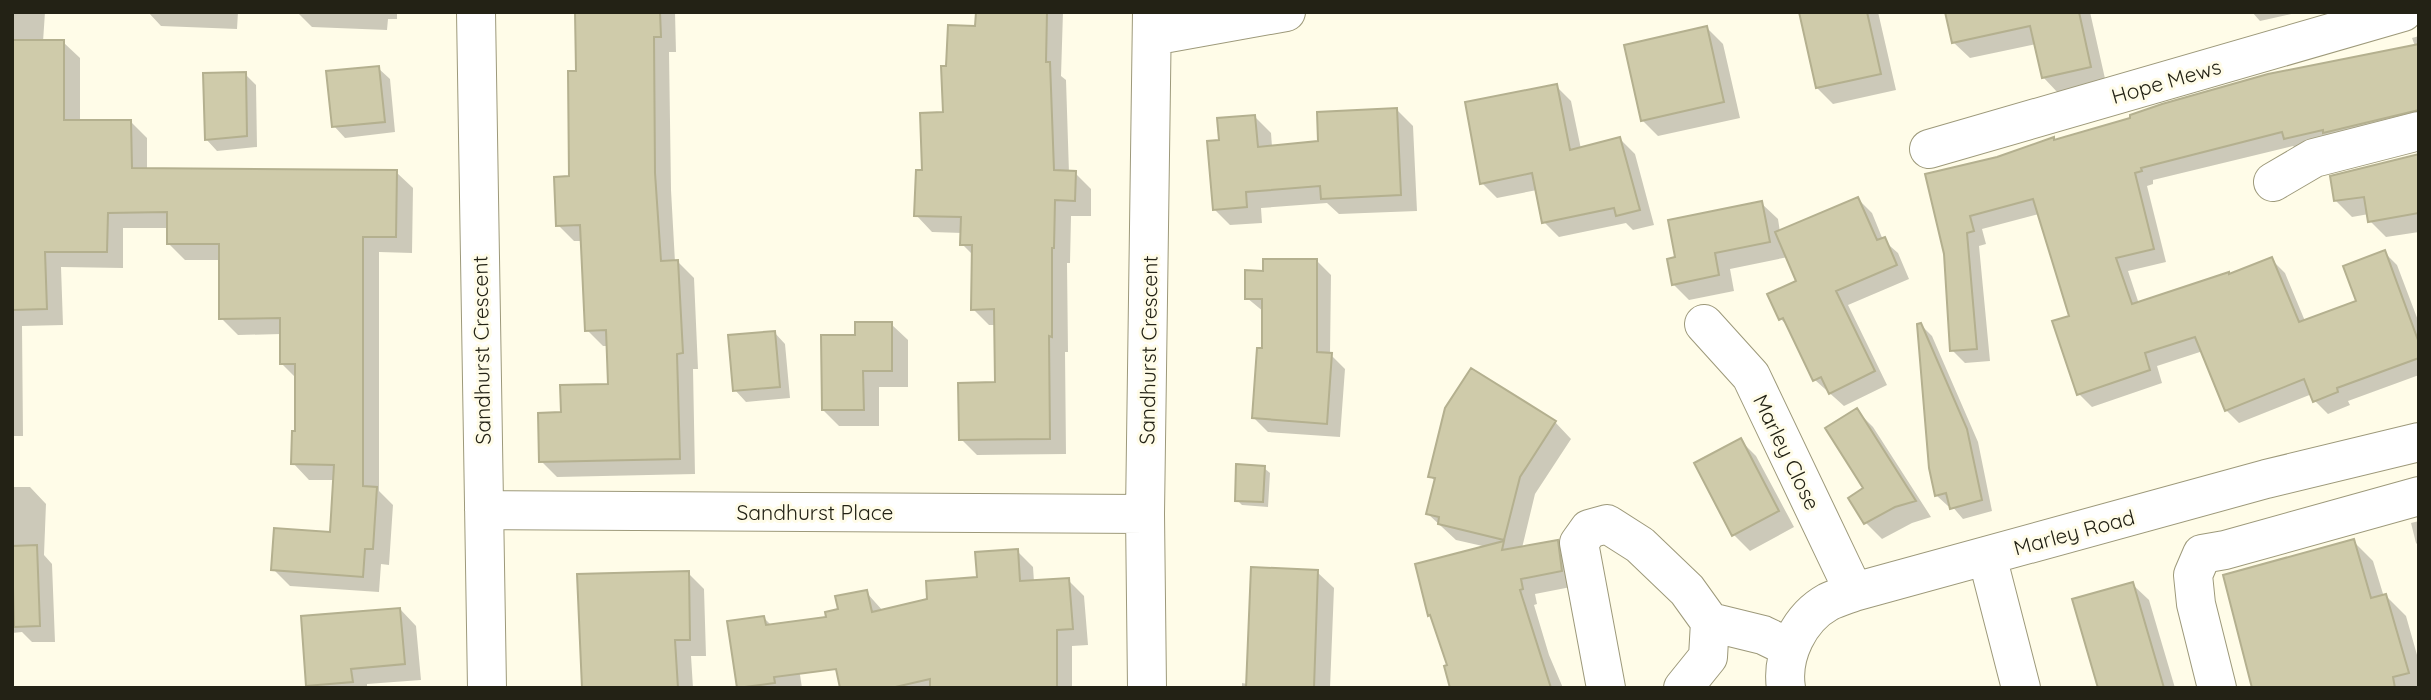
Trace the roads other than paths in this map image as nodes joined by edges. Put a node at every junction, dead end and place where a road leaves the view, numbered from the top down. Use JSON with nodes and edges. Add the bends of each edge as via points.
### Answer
{"nodes":[{"id":1,"x":476,"y":12,"type":"edge"},
{"id":2,"x":1286,"y":12,"type":"edge"},
{"id":3,"x":2403,"y":12,"type":"edge"},
{"id":4,"x":1152,"y":24,"type":"edge"},
{"id":5,"x":2419,"y":131,"type":"edge"},
{"id":6,"x":1929,"y":149,"type":"dead end"},
{"id":7,"x":2273,"y":182,"type":"dead end"},
{"id":8,"x":1704,"y":324,"type":"dead end"},
{"id":9,"x":2414,"y":443,"type":"edge"},
{"id":10,"x":2419,"y":483,"type":"edge"},
{"id":11,"x":2419,"y":496,"type":"edge"},
{"id":12,"x":484,"y":510,"type":"junction"},
{"id":13,"x":1145,"y":513,"type":"junction"},
{"id":14,"x":1987,"y":556,"type":"junction"},
{"id":15,"x":1854,"y":592,"type":"junction"},
{"id":16,"x":1710,"y":622,"type":"junction"},
{"id":17,"x":1790,"y":648,"type":"junction"},
{"id":18,"x":487,"y":688,"type":"edge"},
{"id":19,"x":1147,"y":688,"type":"edge"},
{"id":20,"x":1606,"y":688,"type":"edge"},
{"id":21,"x":1683,"y":688,"type":"edge"},
{"id":22,"x":1786,"y":688,"type":"edge"},
{"id":23,"x":2021,"y":688,"type":"edge"},
{"id":24,"x":2217,"y":688,"type":"edge"}],
"edges":[{"from":1,"to":12,"type":"street","name":"Sandhurst Crescent"},
{"from":2,"to":4,"type":"street"},
{"from":3,"to":6,"type":"street","name":"Hope Mews"},
{"from":4,"to":13,"type":"street","name":"Sandhurst Crescent"},
{"from":5,"to":7,"type":"street","via":[[2314,158]]},
{"from":8,"to":15,"type":"street","name":"Marley Close","via":[[1751,376]]},
{"from":9,"to":10,"type":"street"},
{"from":9,"to":14,"type":"street","name":"Marley Road"},
{"from":11,"to":24,"type":"street","via":[[2202,554],[2193,575],[2196,604]]},
{"from":12,"to":13,"type":"street","name":"Sandhurst Place"},
{"from":12,"to":18,"type":"street","name":"Sandhurst Crescent"},
{"from":13,"to":19,"type":"street","name":"Sandhurst Crescent"},
{"from":14,"to":15,"type":"street","name":"Marley Road"},
{"from":14,"to":23,"type":"street"},
{"from":15,"to":17,"type":"street","name":"Marley Road","via":[[1827,602],[1805,622]]},
{"from":16,"to":17,"type":"street","via":[[1763,635]]},
{"from":16,"to":20,"type":"street","via":[[1687,590],[1640,545],[1607,524],[1589,529],[1579,543]]},
{"from":16,"to":21,"type":"street","via":[[1708,657]]},
{"from":17,"to":22,"type":"street","name":"Marley Road"}]}
